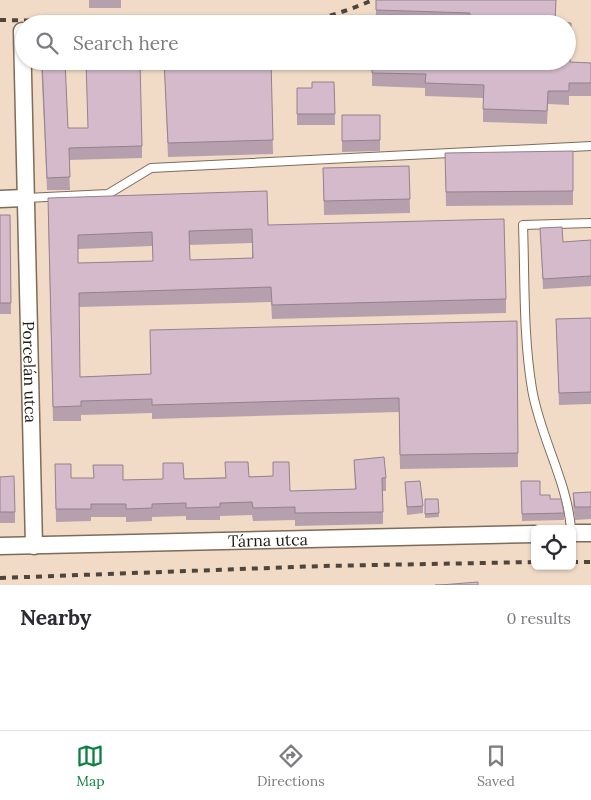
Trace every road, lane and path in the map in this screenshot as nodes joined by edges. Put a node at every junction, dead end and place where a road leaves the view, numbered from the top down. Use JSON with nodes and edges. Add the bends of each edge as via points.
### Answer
{"nodes":[{"id":1,"x":23,"y":70,"type":"edge"},
{"id":2,"x":591,"y":146,"type":"edge"},
{"id":3,"x":26,"y":198,"type":"junction"},
{"id":4,"x":0,"y":199,"type":"edge"},
{"id":5,"x":591,"y":223,"type":"edge"},
{"id":6,"x":570,"y":525,"type":"edge"},
{"id":7,"x":591,"y":532,"type":"edge"},
{"id":8,"x":576,"y":533,"type":"edge"},
{"id":9,"x":531,"y":534,"type":"edge"},
{"id":10,"x":0,"y":546,"type":"edge"},
{"id":11,"x":34,"y":546,"type":"junction"}],
"edges":[{"from":1,"to":3,"type":"street","name":"Porcelán utca"},
{"from":2,"to":3,"type":"lane","via":[[151,168],[108,194]]},
{"from":3,"to":4,"type":"street"},
{"from":3,"to":11,"type":"street","name":"Porcelán utca"},
{"from":5,"to":6,"type":"lane","via":[[523,225],[532,390],[565,493]]},
{"from":7,"to":8,"type":"street"},
{"from":9,"to":11,"type":"street","name":"Tárna utca"},
{"from":10,"to":11,"type":"street","name":"Tárna utca"}]}
